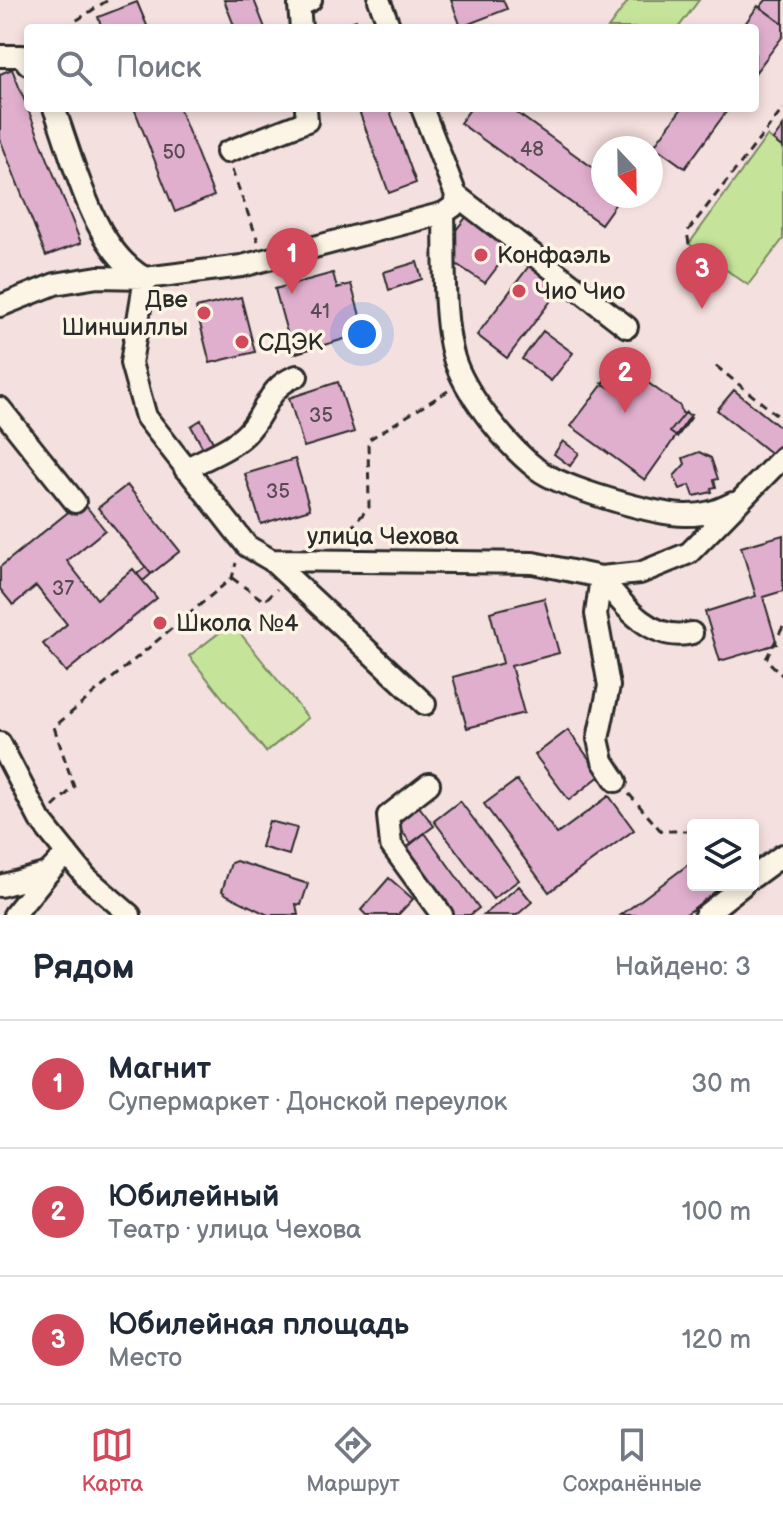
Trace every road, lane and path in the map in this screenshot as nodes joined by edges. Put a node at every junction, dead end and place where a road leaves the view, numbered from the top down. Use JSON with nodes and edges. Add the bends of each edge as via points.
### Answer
{"nodes":[{"id":1,"x":108,"y":0,"type":"edge"},
{"id":2,"x":311,"y":0,"type":"edge"},
{"id":3,"x":379,"y":0,"type":"edge"},
{"id":4,"x":71,"y":24,"type":"edge"},
{"id":5,"x":301,"y":24,"type":"edge"},
{"id":6,"x":388,"y":24,"type":"edge"},
{"id":7,"x":0,"y":56,"type":"edge"},
{"id":8,"x":24,"y":59,"type":"edge"},
{"id":9,"x":783,"y":109,"type":"edge"},
{"id":10,"x":55,"y":112,"type":"edge"},
{"id":11,"x":306,"y":112,"type":"edge"},
{"id":12,"x":424,"y":112,"type":"edge"},
{"id":13,"x":230,"y":162,"type":"joint"},
{"id":14,"x":456,"y":195,"type":"junction"},
{"id":15,"x":444,"y":213,"type":"junction"},
{"id":16,"x":689,"y":244,"type":"dead end"},
{"id":17,"x":265,"y":260,"type":"junction"},
{"id":18,"x":145,"y":278,"type":"junction"},
{"id":19,"x":0,"y":306,"type":"edge"},
{"id":20,"x":627,"y":327,"type":"dead end"},
{"id":21,"x":716,"y":366,"type":"dead end"},
{"id":22,"x":297,"y":376,"type":"dead end"},
{"id":23,"x":465,"y":380,"type":"junction"},
{"id":24,"x":0,"y":408,"type":"edge"},
{"id":25,"x":783,"y":420,"type":"edge"},
{"id":26,"x":783,"y":457,"type":"edge"},
{"id":27,"x":185,"y":469,"type":"junction"},
{"id":28,"x":744,"y":497,"type":"junction"},
{"id":29,"x":75,"y":502,"type":"dead end"},
{"id":30,"x":271,"y":560,"type":"junction"},
{"id":31,"x":323,"y":562,"type":"junction"},
{"id":32,"x":601,"y":577,"type":"junction"},
{"id":33,"x":264,"y":601,"type":"dead end"},
{"id":34,"x":783,"y":627,"type":"edge"},
{"id":35,"x":692,"y":633,"type":"dead end"},
{"id":36,"x":783,"y":676,"type":"edge"},
{"id":37,"x":425,"y":704,"type":"dead end"},
{"id":38,"x":0,"y":743,"type":"edge"},
{"id":39,"x":616,"y":781,"type":"joint"},
{"id":40,"x":429,"y":784,"type":"dead end"},
{"id":41,"x":40,"y":820,"type":"junction"},
{"id":42,"x":687,"y":831,"type":"edge"},
{"id":43,"x":67,"y":853,"type":"junction"},
{"id":44,"x":783,"y":855,"type":"edge"},
{"id":45,"x":48,"y":873,"type":"junction"},
{"id":46,"x":759,"y":873,"type":"edge"},
{"id":47,"x":0,"y":886,"type":"edge"},
{"id":48,"x":735,"y":891,"type":"edge"},
{"id":49,"x":14,"y":915,"type":"edge"},
{"id":50,"x":130,"y":915,"type":"edge"},
{"id":51,"x":442,"y":915,"type":"edge"},
{"id":52,"x":705,"y":915,"type":"edge"}],
"edges":[{"from":1,"to":4,"type":"path"},
{"from":2,"to":5,"type":"street","via":[[299,6]]},
{"from":3,"to":6,"type":"street"},
{"from":7,"to":8,"type":"street"},
{"from":9,"to":16,"type":"path","via":[[687,232]]},
{"from":10,"to":18,"type":"street","via":[[100,231]]},
{"from":11,"to":13,"type":"street","via":[[307,121]]},
{"from":12,"to":14,"type":"street"},
{"from":13,"to":17,"type":"path"},
{"from":14,"to":15,"type":"street","via":[[454,206]]},
{"from":14,"to":20,"type":"street"},
{"from":15,"to":17,"type":"street"},
{"from":15,"to":23,"type":"street","via":[[447,310],[455,363]]},
{"from":17,"to":18,"type":"street"},
{"from":18,"to":19,"type":"street","via":[[98,277],[55,284]]},
{"from":18,"to":27,"type":"street","via":[[131,363],[146,417]]},
{"from":21,"to":25,"type":"path"},
{"from":22,"to":27,"type":"street","via":[[281,382],[250,430]]},
{"from":23,"to":28,"type":"street","via":[[483,412],[538,470],[610,499],[684,515],[713,513]]},
{"from":23,"to":31,"type":"path","via":[[368,440],[369,507]]},
{"from":24,"to":29,"type":"street"},
{"from":26,"to":28,"type":"street","name":"улица Чехова"},
{"from":27,"to":30,"type":"street","via":[[247,546]]},
{"from":28,"to":32,"type":"street","name":"улица Чехова","via":[[689,553],[640,573]]},
{"from":30,"to":31,"type":"street","name":"улица Чехова"},
{"from":30,"to":37,"type":"street"},
{"from":31,"to":32,"type":"street","name":"улица Чехова","via":[[533,563]]},
{"from":32,"to":35,"type":"street","via":[[645,624],[667,633]]},
{"from":32,"to":39,"type":"street","via":[[596,614],[609,686],[598,739],[603,761]]},
{"from":33,"to":41,"type":"path","via":[[232,578],[54,727],[74,787]]},
{"from":34,"to":36,"type":"path","via":[[766,659]]},
{"from":38,"to":41,"type":"street"},
{"from":39,"to":42,"type":"path","via":[[661,831]]},
{"from":40,"to":51,"type":"street","via":[[388,816],[391,845]]},
{"from":41,"to":43,"type":"street"},
{"from":43,"to":45,"type":"street"},
{"from":43,"to":50,"type":"street"},
{"from":44,"to":46,"type":"street"},
{"from":45,"to":47,"type":"street"},
{"from":45,"to":49,"type":"street"},
{"from":48,"to":52,"type":"street"}]}
